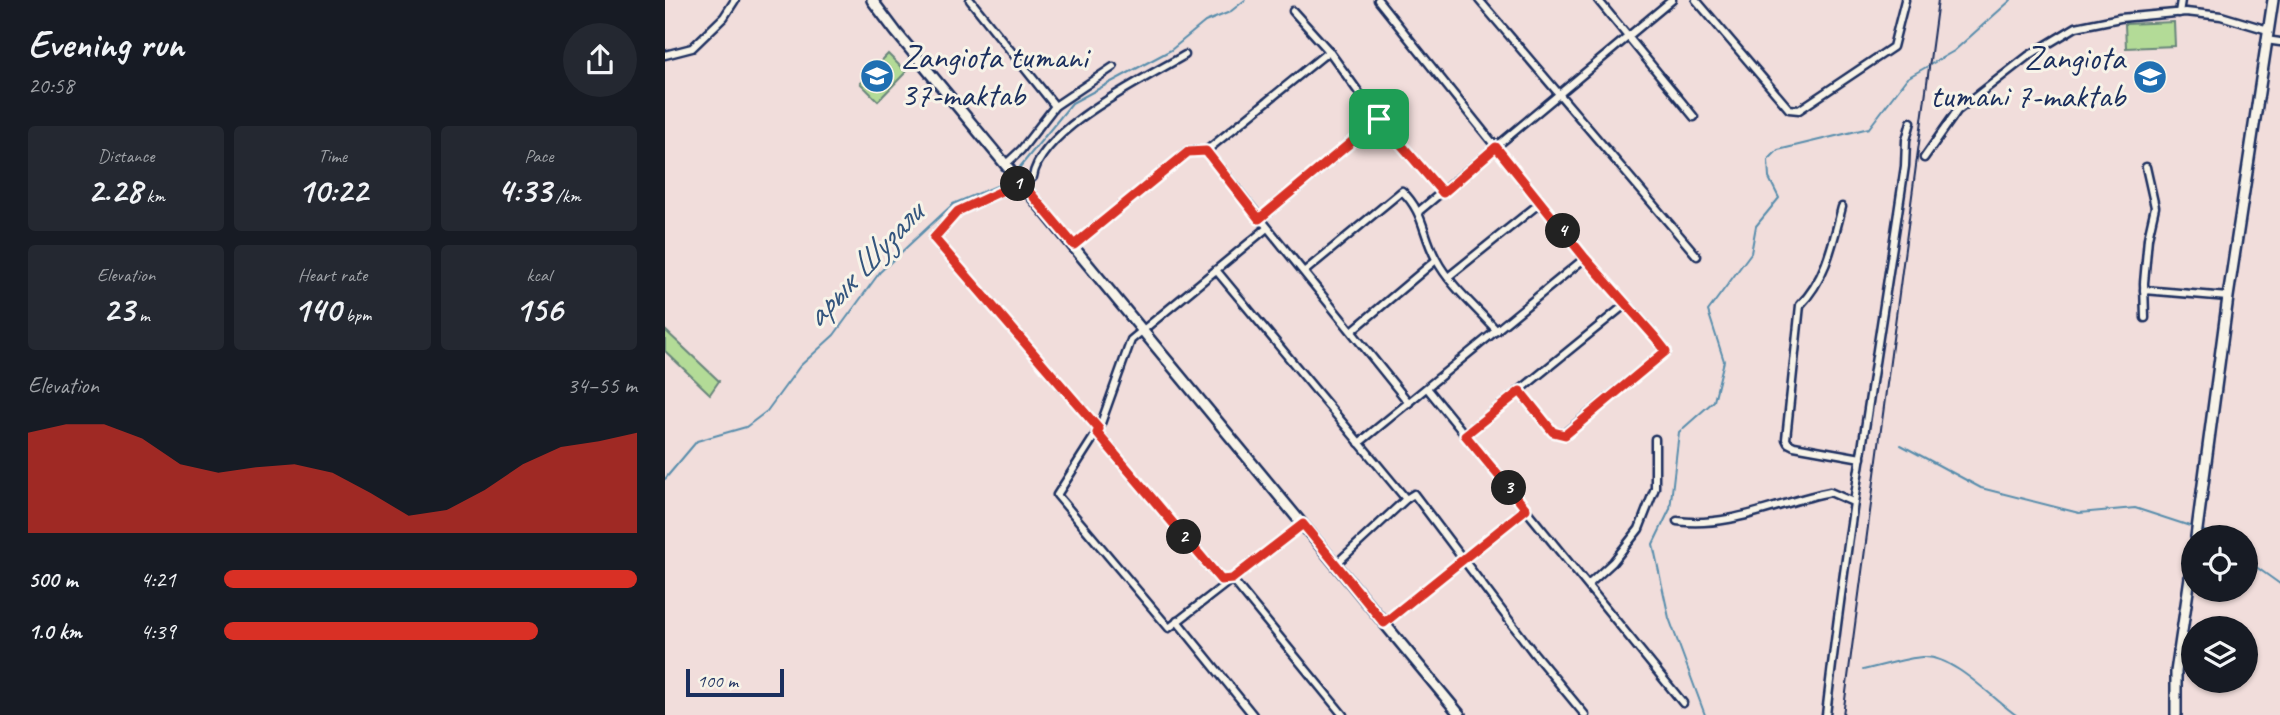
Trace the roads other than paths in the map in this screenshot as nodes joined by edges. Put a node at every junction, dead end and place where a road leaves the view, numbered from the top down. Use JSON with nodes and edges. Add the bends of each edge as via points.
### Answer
{"nodes":[{"id":1,"x":735,"y":0,"type":"edge"},
{"id":2,"x":872,"y":0,"type":"edge"},
{"id":3,"x":970,"y":0,"type":"edge"},
{"id":4,"x":1378,"y":0,"type":"edge"},
{"id":5,"x":1479,"y":0,"type":"edge"},
{"id":6,"x":1598,"y":0,"type":"edge"},
{"id":7,"x":1672,"y":0,"type":"edge"},
{"id":8,"x":1696,"y":0,"type":"edge"},
{"id":9,"x":1905,"y":0,"type":"edge"},
{"id":10,"x":2181,"y":0,"type":"edge"},
{"id":11,"x":2273,"y":0,"type":"edge"},
{"id":12,"x":1293,"y":11,"type":"dead end"},
{"id":13,"x":2179,"y":13,"type":"junction"},
{"id":14,"x":2267,"y":35,"type":"junction"},
{"id":15,"x":1628,"y":37,"type":"junction"},
{"id":16,"x":2280,"y":43,"type":"edge"},
{"id":17,"x":1329,"y":51,"type":"junction"},
{"id":18,"x":665,"y":55,"type":"edge"},
{"id":19,"x":1185,"y":55,"type":"dead end"},
{"id":20,"x":1113,"y":67,"type":"dead end"},
{"id":21,"x":1559,"y":95,"type":"junction"},
{"id":22,"x":1055,"y":106,"type":"junction"},
{"id":23,"x":1694,"y":117,"type":"dead end"},
{"id":24,"x":1379,"y":119,"type":"junction"},
{"id":25,"x":1912,"y":122,"type":"dead end"},
{"id":26,"x":1496,"y":147,"type":"junction"},
{"id":27,"x":1206,"y":151,"type":"junction"},
{"id":28,"x":1924,"y":158,"type":"dead end"},
{"id":29,"x":1009,"y":167,"type":"junction"},
{"id":30,"x":2146,"y":167,"type":"dead end"},
{"id":31,"x":1022,"y":182,"type":"junction"},
{"id":32,"x":1443,"y":193,"type":"junction"},
{"id":33,"x":1541,"y":203,"type":"junction"},
{"id":34,"x":1842,"y":207,"type":"dead end"},
{"id":35,"x":1419,"y":212,"type":"junction"},
{"id":36,"x":1259,"y":219,"type":"junction"},
{"id":37,"x":1267,"y":228,"type":"junction"},
{"id":38,"x":1074,"y":245,"type":"junction"},
{"id":39,"x":1697,"y":256,"type":"dead end"},
{"id":40,"x":1585,"y":258,"type":"junction"},
{"id":41,"x":1436,"y":260,"type":"junction"},
{"id":42,"x":1216,"y":270,"type":"junction"},
{"id":43,"x":1305,"y":271,"type":"junction"},
{"id":44,"x":1448,"y":277,"type":"junction"},
{"id":45,"x":2144,"y":290,"type":"junction"},
{"id":46,"x":2228,"y":297,"type":"junction"},
{"id":47,"x":1626,"y":304,"type":"junction"},
{"id":48,"x":2145,"y":318,"type":"dead end"},
{"id":49,"x":1143,"y":329,"type":"junction"},
{"id":50,"x":1352,"y":331,"type":"junction"},
{"id":51,"x":1497,"y":331,"type":"junction"},
{"id":52,"x":1427,"y":388,"type":"junction"},
{"id":53,"x":1520,"y":391,"type":"junction"},
{"id":54,"x":1409,"y":402,"type":"junction"},
{"id":55,"x":1098,"y":431,"type":"junction"},
{"id":56,"x":1465,"y":435,"type":"junction"},
{"id":57,"x":1655,"y":439,"type":"dead end"},
{"id":58,"x":1359,"y":443,"type":"junction"},
{"id":59,"x":1861,"y":458,"type":"junction"},
{"id":60,"x":1406,"y":499,"type":"junction"},
{"id":61,"x":1853,"y":502,"type":"junction"},
{"id":62,"x":1526,"y":509,"type":"junction"},
{"id":63,"x":1677,"y":521,"type":"dead end"},
{"id":64,"x":1303,"y":524,"type":"junction"},
{"id":65,"x":2197,"y":525,"type":"edge"},
{"id":66,"x":1464,"y":557,"type":"junction"},
{"id":67,"x":1336,"y":564,"type":"junction"},
{"id":68,"x":1232,"y":579,"type":"junction"},
{"id":69,"x":1588,"y":585,"type":"junction"},
{"id":70,"x":2186,"y":602,"type":"edge"},
{"id":71,"x":1177,"y":621,"type":"junction"},
{"id":72,"x":1384,"y":623,"type":"junction"},
{"id":73,"x":1683,"y":703,"type":"dead end"},
{"id":74,"x":1253,"y":715,"type":"edge"},
{"id":75,"x":1343,"y":715,"type":"edge"},
{"id":76,"x":1460,"y":715,"type":"edge"},
{"id":77,"x":1585,"y":715,"type":"edge"},
{"id":78,"x":1826,"y":715,"type":"edge"},
{"id":79,"x":2176,"y":715,"type":"edge"}],
"edges":[{"from":1,"to":18,"type":"street","via":[[692,48]]},
{"from":2,"to":29,"type":"main road"},
{"from":3,"to":22,"type":"street"},
{"from":4,"to":26,"type":"street"},
{"from":5,"to":21,"type":"street"},
{"from":6,"to":15,"type":"street"},
{"from":7,"to":15,"type":"street"},
{"from":8,"to":9,"type":"street","via":[[1789,109],[1799,110],[1893,47]]},
{"from":10,"to":13,"type":"street"},
{"from":11,"to":14,"type":"main road"},
{"from":12,"to":17,"type":"street"},
{"from":13,"to":14,"type":"street","via":[[2221,16]]},
{"from":13,"to":28,"type":"street","via":[[2076,27],[2028,56],[1957,111]]},
{"from":14,"to":16,"type":"street"},
{"from":14,"to":46,"type":"main road"},
{"from":15,"to":21,"type":"street"},
{"from":15,"to":23,"type":"street"},
{"from":17,"to":24,"type":"street"},
{"from":17,"to":27,"type":"street"},
{"from":19,"to":31,"type":"street","via":[[1080,118],[1035,166],[1033,177]]},
{"from":20,"to":22,"type":"street"},
{"from":21,"to":26,"type":"street"},
{"from":21,"to":39,"type":"street"},
{"from":22,"to":29,"type":"street"},
{"from":24,"to":32,"type":"street"},
{"from":24,"to":36,"type":"street"},
{"from":25,"to":59,"type":"street"},
{"from":26,"to":32,"type":"street"},
{"from":26,"to":33,"type":"street"},
{"from":27,"to":36,"type":"street"},
{"from":27,"to":38,"type":"street","via":[[1188,152]]},
{"from":29,"to":31,"type":"main road"},
{"from":30,"to":45,"type":"street","via":[[2155,208]]},
{"from":31,"to":38,"type":"main road"},
{"from":31,"to":55,"type":"street","via":[[958,211],[934,238]]},
{"from":32,"to":35,"type":"street"},
{"from":33,"to":40,"type":"street"},
{"from":33,"to":44,"type":"street"},
{"from":34,"to":59,"type":"street","via":[[1815,291],[1800,305],[1786,439],[1794,446]]},
{"from":35,"to":41,"type":"street"},
{"from":35,"to":43,"type":"street","via":[[1402,191]]},
{"from":36,"to":37,"type":"street"},
{"from":37,"to":42,"type":"street"},
{"from":37,"to":43,"type":"street"},
{"from":38,"to":49,"type":"main road"},
{"from":40,"to":47,"type":"street"},
{"from":40,"to":51,"type":"street"},
{"from":41,"to":44,"type":"street"},
{"from":41,"to":50,"type":"street"},
{"from":42,"to":49,"type":"street"},
{"from":42,"to":58,"type":"street"},
{"from":43,"to":50,"type":"street"},
{"from":44,"to":51,"type":"street"},
{"from":45,"to":46,"type":"street"},
{"from":45,"to":48,"type":"street"},
{"from":46,"to":65,"type":"main road"},
{"from":47,"to":53,"type":"street"},
{"from":47,"to":53,"type":"street","via":[[1666,351],[1635,378],[1565,435],[1553,432]]},
{"from":49,"to":55,"type":"street","via":[[1126,351]]},
{"from":49,"to":64,"type":"main road"},
{"from":50,"to":54,"type":"street"},
{"from":51,"to":52,"type":"street"},
{"from":52,"to":54,"type":"street"},
{"from":52,"to":56,"type":"street"},
{"from":53,"to":56,"type":"street"},
{"from":54,"to":58,"type":"street"},
{"from":55,"to":68,"type":"street","via":[[1221,580]]},
{"from":55,"to":71,"type":"street","via":[[1056,495],[1169,628]]},
{"from":56,"to":62,"type":"street"},
{"from":57,"to":69,"type":"street","via":[[1655,488],[1639,529]]},
{"from":58,"to":60,"type":"street"},
{"from":59,"to":61,"type":"street"},
{"from":60,"to":66,"type":"street","via":[[1415,494]]},
{"from":60,"to":67,"type":"street"},
{"from":61,"to":63,"type":"street","via":[[1830,492],[1721,520]]},
{"from":61,"to":78,"type":"street"},
{"from":62,"to":66,"type":"street"},
{"from":62,"to":69,"type":"street"},
{"from":64,"to":67,"type":"main road"},
{"from":64,"to":68,"type":"street"},
{"from":66,"to":72,"type":"street"},
{"from":66,"to":77,"type":"street"},
{"from":67,"to":72,"type":"main road"},
{"from":68,"to":71,"type":"street"},
{"from":68,"to":75,"type":"street"},
{"from":69,"to":73,"type":"street"},
{"from":70,"to":79,"type":"main road","via":[[2176,671]]},
{"from":71,"to":74,"type":"street"},
{"from":72,"to":76,"type":"main road"}]}
